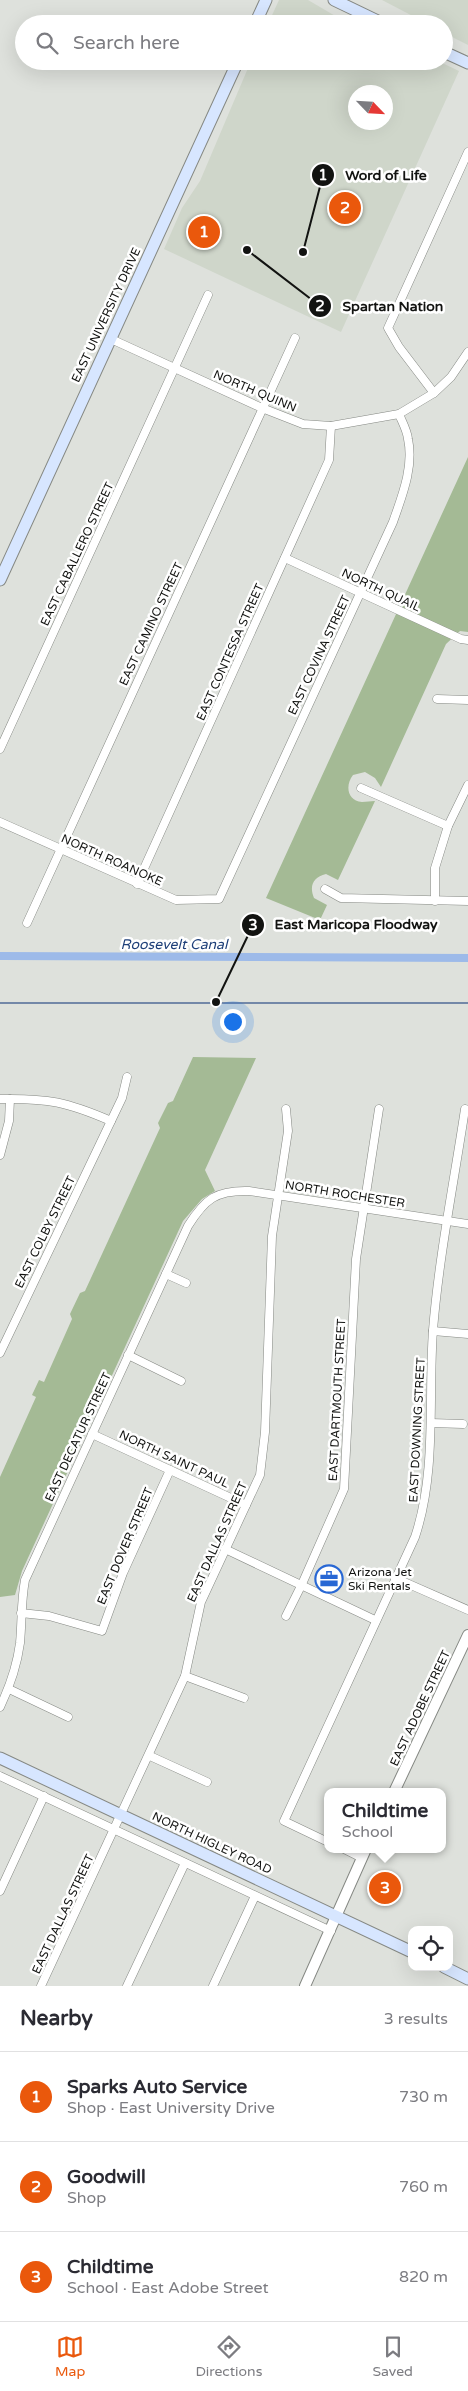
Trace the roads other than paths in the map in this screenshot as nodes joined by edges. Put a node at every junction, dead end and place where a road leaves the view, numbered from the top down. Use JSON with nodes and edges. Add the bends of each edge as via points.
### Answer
{"nodes":[{"id":1,"x":266,"y":0,"type":"edge"},
{"id":2,"x":334,"y":0,"type":"edge"},
{"id":3,"x":259,"y":15,"type":"edge"},
{"id":4,"x":365,"y":15,"type":"edge"},
{"id":5,"x":453,"y":56,"type":"edge"},
{"id":6,"x":468,"y":63,"type":"edge"},
{"id":7,"x":234,"y":70,"type":"edge"},
{"id":8,"x":468,"y":152,"type":"edge"},
{"id":9,"x":208,"y":295,"type":"dead end"},
{"id":10,"x":295,"y":338,"type":"dead end"},
{"id":11,"x":110,"y":339,"type":"junction"},
{"id":12,"x":468,"y":352,"type":"edge"},
{"id":13,"x":174,"y":368,"type":"junction"},
{"id":14,"x":434,"y":393,"type":"junction"},
{"id":15,"x":262,"y":408,"type":"junction"},
{"id":16,"x":399,"y":414,"type":"junction"},
{"id":17,"x":331,"y":426,"type":"junction"},
{"id":18,"x":285,"y":558,"type":"junction"},
{"id":19,"x":0,"y":580,"type":"edge"},
{"id":20,"x":360,"y":593,"type":"junction"},
{"id":21,"x":468,"y":640,"type":"edge"},
{"id":22,"x":437,"y":699,"type":"dead end"},
{"id":23,"x":468,"y":700,"type":"edge"},
{"id":24,"x":0,"y":749,"type":"edge"},
{"id":25,"x":468,"y":785,"type":"edge"},
{"id":26,"x":361,"y":788,"type":"dead end"},
{"id":27,"x":0,"y":822,"type":"edge"},
{"id":28,"x":448,"y":826,"type":"junction"},
{"id":29,"x":60,"y":850,"type":"junction"},
{"id":30,"x":137,"y":884,"type":"junction"},
{"id":31,"x":325,"y":889,"type":"dead end"},
{"id":32,"x":219,"y":899,"type":"joint"},
{"id":33,"x":435,"y":901,"type":"junction"},
{"id":34,"x":468,"y":901,"type":"edge"},
{"id":35,"x":27,"y":923,"type":"dead end"},
{"id":36,"x":127,"y":1077,"type":"dead end"},
{"id":37,"x":0,"y":1099,"type":"edge"},
{"id":38,"x":10,"y":1099,"type":"junction"},
{"id":39,"x":286,"y":1109,"type":"dead end"},
{"id":40,"x":380,"y":1109,"type":"dead end"},
{"id":41,"x":465,"y":1109,"type":"dead end"},
{"id":42,"x":111,"y":1121,"type":"junction"},
{"id":43,"x":0,"y":1156,"type":"edge"},
{"id":44,"x":219,"y":1194,"type":"joint"},
{"id":45,"x":277,"y":1195,"type":"junction"},
{"id":46,"x":364,"y":1209,"type":"junction"},
{"id":47,"x":448,"y":1221,"type":"junction"},
{"id":48,"x":468,"y":1224,"type":"edge"},
{"id":49,"x":166,"y":1274,"type":"junction"},
{"id":50,"x":186,"y":1283,"type":"dead end"},
{"id":51,"x":433,"y":1330,"type":"junction"},
{"id":52,"x":468,"y":1334,"type":"edge"},
{"id":53,"x":0,"y":1352,"type":"edge"},
{"id":54,"x":128,"y":1355,"type":"junction"},
{"id":55,"x":181,"y":1381,"type":"dead end"},
{"id":56,"x":431,"y":1423,"type":"junction"},
{"id":57,"x":463,"y":1424,"type":"dead end"},
{"id":58,"x":92,"y":1434,"type":"junction"},
{"id":59,"x":170,"y":1470,"type":"junction"},
{"id":60,"x":246,"y":1505,"type":"junction"},
{"id":61,"x":225,"y":1549,"type":"junction"},
{"id":62,"x":395,"y":1578,"type":"junction"},
{"id":63,"x":302,"y":1584,"type":"junction"},
{"id":64,"x":468,"y":1610,"type":"edge"},
{"id":65,"x":21,"y":1613,"type":"junction"},
{"id":66,"x":286,"y":1616,"type":"dead end"},
{"id":67,"x":375,"y":1620,"type":"junction"},
{"id":68,"x":468,"y":1635,"type":"edge"},
{"id":69,"x":185,"y":1676,"type":"junction"},
{"id":70,"x":9,"y":1689,"type":"junction"},
{"id":71,"x":244,"y":1698,"type":"dead end"},
{"id":72,"x":0,"y":1707,"type":"edge"},
{"id":73,"x":68,"y":1717,"type":"dead end"},
{"id":74,"x":150,"y":1756,"type":"junction"},
{"id":75,"x":0,"y":1758,"type":"edge"},
{"id":76,"x":0,"y":1776,"type":"edge"},
{"id":77,"x":207,"y":1782,"type":"dead end"},
{"id":78,"x":396,"y":1788,"type":"edge"},
{"id":79,"x":44,"y":1796,"type":"junction"},
{"id":80,"x":121,"y":1816,"type":"junction"},
{"id":81,"x":115,"y":1830,"type":"junction"},
{"id":82,"x":324,"y":1840,"type":"edge"},
{"id":83,"x":364,"y":1854,"type":"edge"},
{"id":84,"x":185,"y":1863,"type":"junction"},
{"id":85,"x":0,"y":1891,"type":"edge"},
{"id":86,"x":255,"y":1896,"type":"junction"},
{"id":87,"x":337,"y":1917,"type":"junction"},
{"id":88,"x":330,"y":1931,"type":"junction"},
{"id":89,"x":408,"y":1950,"type":"edge"},
{"id":90,"x":452,"y":1971,"type":"edge"},
{"id":91,"x":468,"y":1979,"type":"edge"},
{"id":92,"x":41,"y":1986,"type":"edge"},
{"id":93,"x":127,"y":1986,"type":"edge"},
{"id":94,"x":213,"y":1986,"type":"edge"},
{"id":95,"x":306,"y":1986,"type":"edge"}],
"edges":[{"from":1,"to":3,"type":"main road"},
{"from":2,"to":4,"type":"main road"},
{"from":5,"to":6,"type":"main road"},
{"from":7,"to":11,"type":"main road","name":"EAST UNIVERSITY DRIVE"},
{"from":8,"to":14,"type":"street","via":[[388,328]]},
{"from":9,"to":13,"type":"street","name":"EAST CABALLERO STREET"},
{"from":10,"to":15,"type":"street","name":"EAST CAMINO STREET"},
{"from":11,"to":13,"type":"street","name":"NORTH QUINN"},
{"from":11,"to":19,"type":"main road","name":"EAST UNIVERSITY DRIVE"},
{"from":12,"to":14,"type":"street","via":[[451,377]]},
{"from":13,"to":15,"type":"street","name":"NORTH QUINN"},
{"from":13,"to":24,"type":"street","name":"EAST CABALLERO STREET"},
{"from":14,"to":16,"type":"street","name":"NORTH QUINN"},
{"from":15,"to":17,"type":"street","name":"NORTH QUINN","via":[[303,424]]},
{"from":15,"to":29,"type":"street","name":"EAST CAMINO STREET"},
{"from":16,"to":17,"type":"street","name":"NORTH QUINN"},
{"from":16,"to":20,"type":"street","name":"EAST COVINA STREET","via":[[408,439],[407,483]]},
{"from":17,"to":18,"type":"street","name":"EAST CONTESSA STREET","via":[[329,460]]},
{"from":18,"to":20,"type":"street","name":"NORTH QUAIL"},
{"from":18,"to":30,"type":"street","name":"EAST CONTESSA STREET"},
{"from":20,"to":21,"type":"street","name":"NORTH QUAIL"},
{"from":20,"to":32,"type":"street","name":"EAST COVINA STREET"},
{"from":22,"to":23,"type":"street"},
{"from":25,"to":28,"type":"street"},
{"from":26,"to":28,"type":"street"},
{"from":27,"to":29,"type":"street","name":"NORTH ROANOKE"},
{"from":28,"to":33,"type":"street","via":[[435,868]]},
{"from":29,"to":30,"type":"street","name":"NORTH ROANOKE"},
{"from":29,"to":35,"type":"street","name":"EAST CAMINO STREET"},
{"from":30,"to":32,"type":"street","name":"NORTH ROANOKE","via":[[176,900]]},
{"from":31,"to":33,"type":"street","via":[[341,898]]},
{"from":33,"to":34,"type":"street"},
{"from":36,"to":42,"type":"street","name":"EAST COLBY STREET"},
{"from":37,"to":38,"type":"street"},
{"from":38,"to":42,"type":"street","via":[[44,1099],[73,1105]]},
{"from":38,"to":43,"type":"street","via":[[9,1121]]},
{"from":39,"to":45,"type":"street","name":"EAST DALLAS STREET","via":[[288,1131]]},
{"from":40,"to":46,"type":"street","name":"EAST DARTMOUTH STREET"},
{"from":41,"to":47,"type":"street","name":"EAST DOWNING STREET"},
{"from":42,"to":53,"type":"street","name":"EAST COLBY STREET"},
{"from":44,"to":45,"type":"street","name":"NORTH ROCHESTER","via":[[237,1190]]},
{"from":44,"to":49,"type":"street","name":"EAST DECATUR STREET","via":[[208,1199],[197,1212]]},
{"from":45,"to":46,"type":"street","name":"NORTH ROCHESTER"},
{"from":45,"to":60,"type":"street","name":"EAST DALLAS STREET","via":[[272,1236],[264,1454],[260,1475]]},
{"from":46,"to":47,"type":"street","name":"NORTH ROCHESTER"},
{"from":46,"to":63,"type":"street","name":"EAST DARTMOUTH STREET","via":[[356,1259],[344,1489]]},
{"from":47,"to":48,"type":"street","name":"NORTH ROCHESTER"},
{"from":47,"to":51,"type":"street","name":"EAST DOWNING STREET"},
{"from":49,"to":50,"type":"street"},
{"from":49,"to":54,"type":"street","name":"EAST DECATUR STREET"},
{"from":51,"to":52,"type":"street"},
{"from":51,"to":56,"type":"street","name":"EAST DOWNING STREET"},
{"from":54,"to":55,"type":"street"},
{"from":54,"to":58,"type":"street","name":"EAST DECATUR STREET"},
{"from":56,"to":57,"type":"street"},
{"from":56,"to":62,"type":"street","name":"EAST DOWNING STREET","via":[[424,1511]]},
{"from":58,"to":59,"type":"street","name":"NORTH SAINT PAUL"},
{"from":58,"to":65,"type":"street","name":"EAST DECATUR STREET","via":[[25,1580]]},
{"from":59,"to":60,"type":"street","name":"NORTH SAINT PAUL"},
{"from":59,"to":65,"type":"street","name":"EAST DOVER STREET","via":[[123,1573],[102,1631],[48,1616]]},
{"from":60,"to":61,"type":"street","name":"EAST DALLAS STREET"},
{"from":61,"to":63,"type":"street"},
{"from":61,"to":69,"type":"street","name":"EAST DALLAS STREET","via":[[201,1602]]},
{"from":62,"to":64,"type":"street"},
{"from":62,"to":67,"type":"street","name":"EAST DOWNING STREET"},
{"from":63,"to":66,"type":"street","name":"EAST DARTMOUTH STREET"},
{"from":63,"to":67,"type":"street"},
{"from":65,"to":70,"type":"street","name":"EAST DECATUR STREET","via":[[17,1662]]},
{"from":67,"to":82,"type":"street","name":"EAST DOWNING STREET","via":[[284,1821]]},
{"from":68,"to":78,"type":"street","name":"EAST ADOBE STREET"},
{"from":69,"to":71,"type":"street"},
{"from":69,"to":74,"type":"street","name":"EAST DALLAS STREET"},
{"from":70,"to":72,"type":"street","name":"EAST DECATUR STREET"},
{"from":70,"to":73,"type":"street"},
{"from":74,"to":77,"type":"street"},
{"from":74,"to":80,"type":"street","name":"EAST DALLAS STREET"},
{"from":75,"to":80,"type":"main road","name":"NORTH HIGLEY ROAD"},
{"from":76,"to":79,"type":"street"},
{"from":79,"to":81,"type":"street"},
{"from":79,"to":85,"type":"street"},
{"from":80,"to":81,"type":"street","name":"EAST DALLAS STREET"},
{"from":80,"to":87,"type":"main road","name":"NORTH HIGLEY ROAD"},
{"from":81,"to":84,"type":"street"},
{"from":81,"to":92,"type":"street","name":"EAST DALLAS STREET"},
{"from":83,"to":87,"type":"street"},
{"from":84,"to":86,"type":"street"},
{"from":84,"to":93,"type":"street"},
{"from":86,"to":88,"type":"street"},
{"from":86,"to":94,"type":"street"},
{"from":87,"to":88,"type":"street"},
{"from":87,"to":89,"type":"main road","name":"NORTH HIGLEY ROAD"},
{"from":88,"to":95,"type":"street"},
{"from":90,"to":91,"type":"main road"}]}
